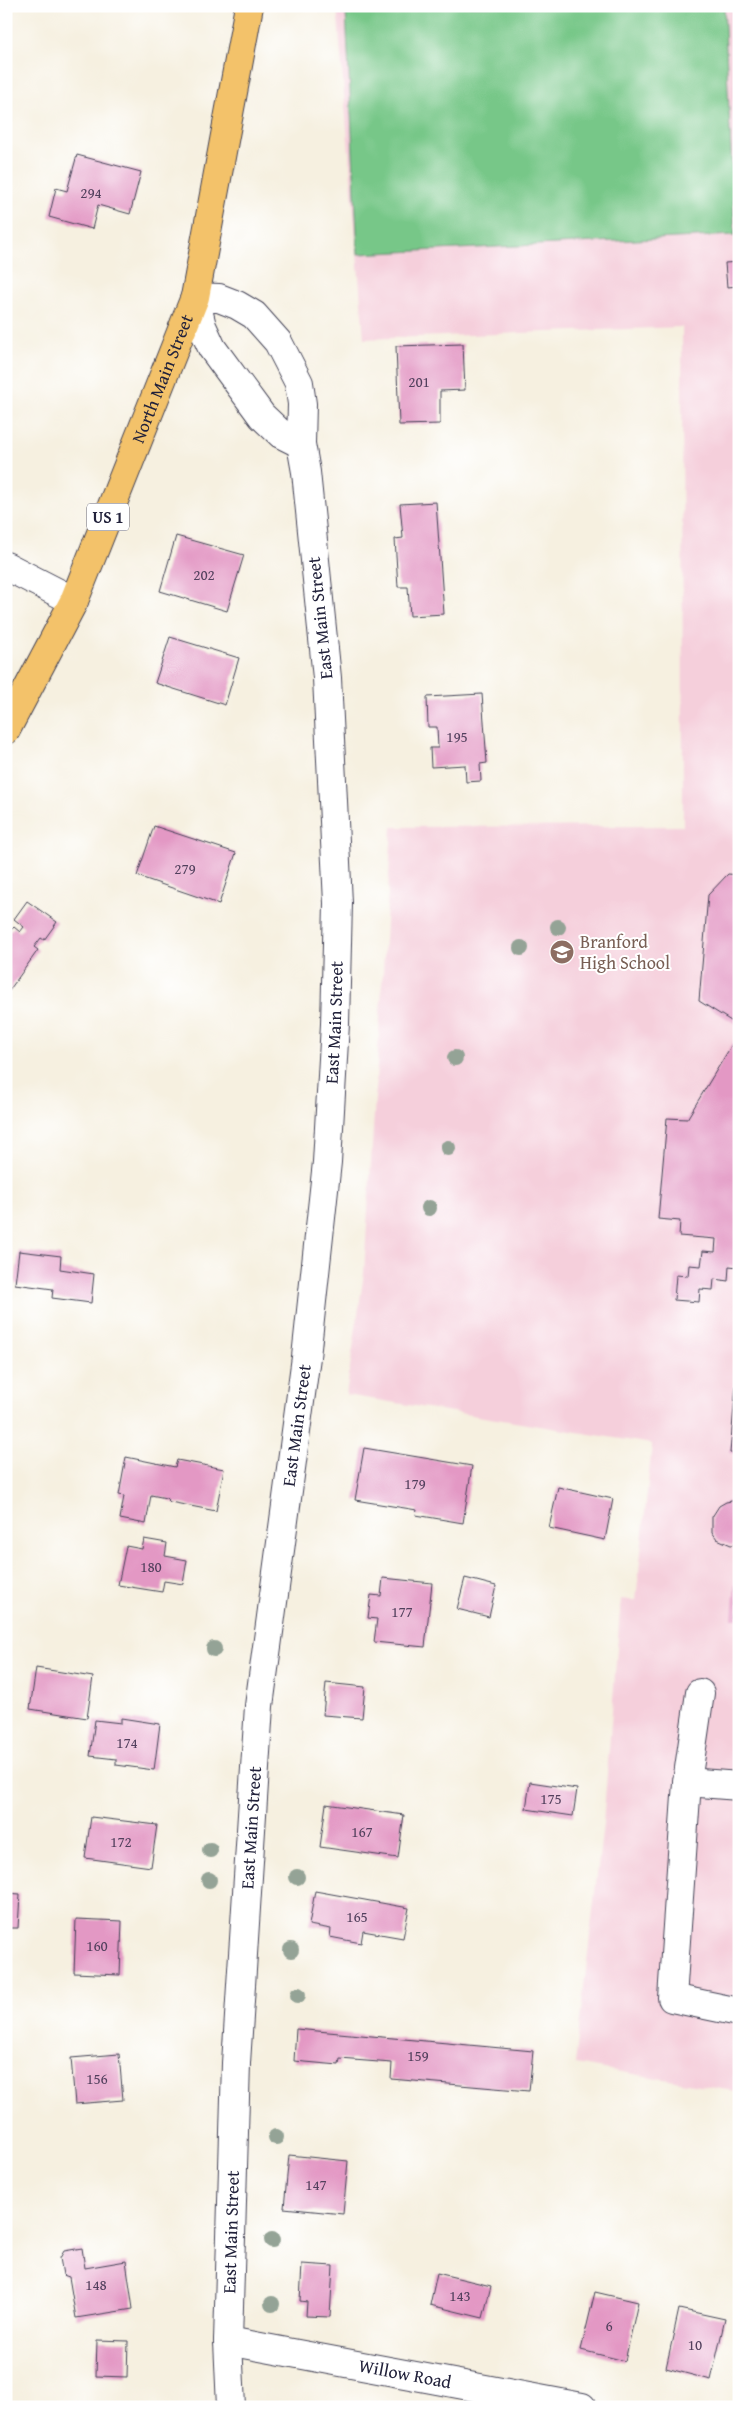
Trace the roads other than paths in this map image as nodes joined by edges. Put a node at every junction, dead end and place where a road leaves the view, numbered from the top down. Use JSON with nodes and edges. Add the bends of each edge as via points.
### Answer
{"nodes":[{"id":1,"x":250,"y":6,"type":"edge"},
{"id":2,"x":196,"y":297,"type":"junction"},
{"id":3,"x":301,"y":444,"type":"junction"},
{"id":4,"x":6,"y":566,"type":"edge"},
{"id":5,"x":74,"y":601,"type":"junction"},
{"id":6,"x":6,"y":730,"type":"edge"},
{"id":7,"x":700,"y":1693,"type":"dead end"},
{"id":8,"x":687,"y":1782,"type":"junction"},
{"id":9,"x":739,"y":1786,"type":"edge"},
{"id":10,"x":739,"y":2012,"type":"edge"},
{"id":11,"x":228,"y":2342,"type":"junction"},
{"id":12,"x":231,"y":2407,"type":"edge"},
{"id":13,"x":582,"y":2407,"type":"edge"}],
"edges":[{"from":1,"to":2,"type":"main road","name":"North Main Street","number":"US 1"},
{"from":2,"to":3,"type":"street","via":[[202,326],[212,348],[262,416],[281,434]]},
{"from":2,"to":3,"type":"street","name":"East Main Street","via":[[219,298],[237,305],[254,315],[278,342],[299,383]]},
{"from":2,"to":5,"type":"main road","name":"North Main Street","number":"US 1"},
{"from":3,"to":11,"type":"street","name":"East Main Street","via":[[327,678],[338,903],[335,1024],[327,1162],[306,1357],[259,1706],[236,2063]]},
{"from":4,"to":5,"type":"street"},
{"from":5,"to":6,"type":"main road","name":"North Main Street","number":"US 1"},
{"from":7,"to":8,"type":"street"},
{"from":8,"to":9,"type":"street"},
{"from":8,"to":10,"type":"street","via":[[672,1998]]},
{"from":11,"to":12,"type":"street","name":"East Main Street"},
{"from":11,"to":13,"type":"street","name":"Willow Road"}]}
